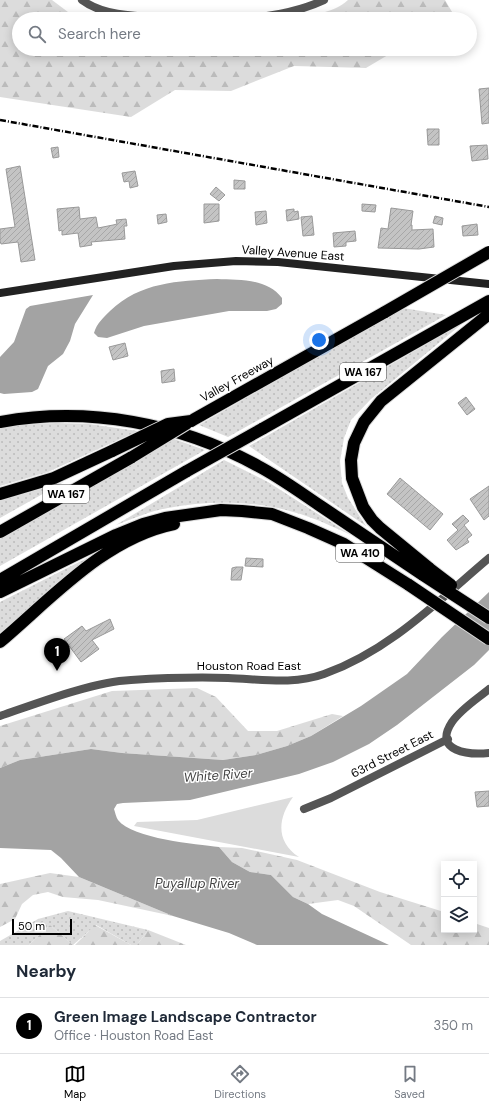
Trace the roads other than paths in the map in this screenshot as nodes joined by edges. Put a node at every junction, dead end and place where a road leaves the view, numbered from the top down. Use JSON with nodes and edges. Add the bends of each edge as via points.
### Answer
{"nodes":[{"id":1,"x":82,"y":0,"type":"edge"},
{"id":2,"x":324,"y":0,"type":"edge"},
{"id":3,"x":108,"y":12,"type":"edge"},
{"id":4,"x":289,"y":12,"type":"edge"},
{"id":5,"x":489,"y":252,"type":"edge"},
{"id":6,"x":489,"y":284,"type":"edge"},
{"id":7,"x":0,"y":293,"type":"edge"},
{"id":8,"x":489,"y":301,"type":"edge"},
{"id":9,"x":485,"y":316,"type":"edge"},
{"id":10,"x":191,"y":421,"type":"junction"},
{"id":11,"x":0,"y":422,"type":"edge"},
{"id":12,"x":0,"y":494,"type":"edge"},
{"id":13,"x":308,"y":528,"type":"junction"},
{"id":14,"x":0,"y":532,"type":"edge"},
{"id":15,"x":489,"y":558,"type":"edge"},
{"id":16,"x":426,"y":572,"type":"junction"},
{"id":17,"x":0,"y":580,"type":"edge"},
{"id":18,"x":0,"y":592,"type":"edge"},
{"id":19,"x":489,"y":618,"type":"edge"},
{"id":20,"x":489,"y":639,"type":"edge"},
{"id":21,"x":0,"y":642,"type":"edge"},
{"id":22,"x":489,"y":689,"type":"edge"},
{"id":23,"x":0,"y":716,"type":"edge"},
{"id":24,"x":448,"y":739,"type":"junction"},
{"id":25,"x":489,"y":753,"type":"edge"},
{"id":26,"x":304,"y":809,"type":"dead end"}],
"edges":[{"from":1,"to":3,"type":"street"},
{"from":2,"to":4,"type":"street"},
{"from":5,"to":10,"type":"highway","name":"Valley Freeway","number":"WA 167","bridge":true},
{"from":6,"to":7,"type":"main road","name":"Valley Avenue East","via":[[278,262],[236,261],[174,266]]},
{"from":8,"to":17,"type":"highway","number":"WA 167","bridge":true,"via":[[187,471]]},
{"from":9,"to":16,"type":"highway","via":[[381,402],[364,422],[354,443],[351,460],[352,478],[363,507],[372,520]]},
{"from":10,"to":12,"type":"highway","bridge":true,"via":[[168,424],[54,478]]},
{"from":10,"to":14,"type":"highway","name":"Valley Freeway","number":"WA 167","bridge":true},
{"from":11,"to":16,"type":"highway","via":[[49,416],[91,417],[141,423],[183,433],[269,472]]},
{"from":13,"to":18,"type":"highway","via":[[272,514],[242,510],[221,510],[165,518],[116,535]]},
{"from":13,"to":20,"type":"highway","number":"WA 410","bridge":true,"via":[[344,544]]},
{"from":13,"to":21,"type":"highway","via":[[271,521],[220,518],[187,522],[141,534],[96,560]]},
{"from":15,"to":23,"type":"street","name":"Houston Road East","via":[[390,641],[363,657],[325,674],[285,680],[192,678],[117,681]]},
{"from":16,"to":19,"type":"highway","bridge":true,"via":[[463,594]]},
{"from":22,"to":24,"type":"street","via":[[457,716],[449,728]]},
{"from":24,"to":25,"type":"street","name":"63rd Street East","via":[[457,751],[466,754]]},
{"from":24,"to":26,"type":"street","name":"63rd Street East"}]}
